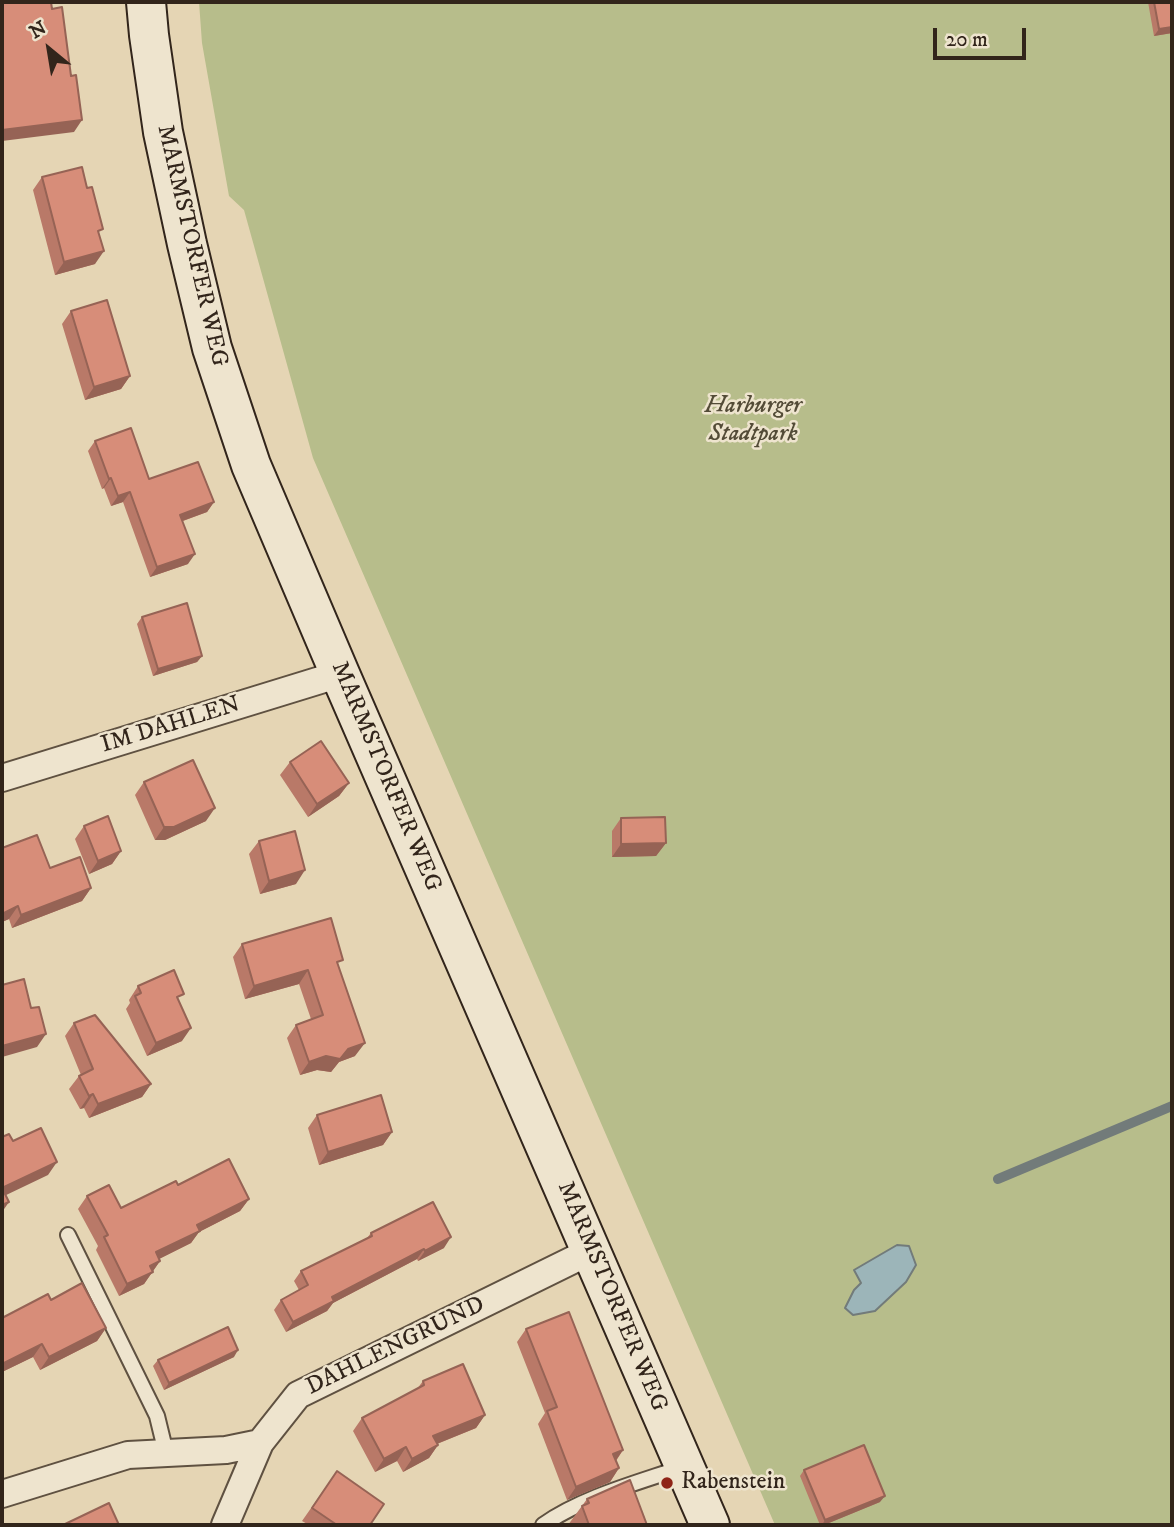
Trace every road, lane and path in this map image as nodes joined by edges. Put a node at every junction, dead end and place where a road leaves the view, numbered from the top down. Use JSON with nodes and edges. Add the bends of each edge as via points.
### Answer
{"nodes":[{"id":1,"x":146,"y":2,"type":"edge"},
{"id":2,"x":340,"y":674,"type":"junction"},
{"id":3,"x":2,"y":778,"type":"edge"},
{"id":4,"x":68,"y":1235,"type":"dead end"},
{"id":5,"x":591,"y":1251,"type":"junction"},
{"id":6,"x":260,"y":1443,"type":"junction"},
{"id":7,"x":166,"y":1453,"type":"junction"},
{"id":8,"x":684,"y":1466,"type":"junction"},
{"id":9,"x":2,"y":1494,"type":"edge"},
{"id":10,"x":225,"y":1525,"type":"edge"},
{"id":11,"x":543,"y":1525,"type":"edge"},
{"id":12,"x":710,"y":1525,"type":"edge"}],
"edges":[{"from":1,"to":2,"type":"street","name":"MARMSTORFER WEG","via":[[163,132],[212,348],[251,466]]},
{"from":2,"to":3,"type":"street","name":"IM DAHLEN"},
{"from":2,"to":5,"type":"street","name":"MARMSTORFER WEG"},
{"from":4,"to":7,"type":"lane","via":[[157,1416]]},
{"from":5,"to":6,"type":"street","name":"DAHLENGRUND","via":[[298,1395]]},
{"from":5,"to":8,"type":"street","name":"MARMSTORFER WEG"},
{"from":6,"to":7,"type":"street"},
{"from":6,"to":10,"type":"street","name":"DAHLENGRUND"},
{"from":7,"to":9,"type":"street","via":[[128,1455]]},
{"from":8,"to":11,"type":"lane","via":[[608,1493]]},
{"from":8,"to":12,"type":"street","name":"MARMSTORFER WEG"}]}
